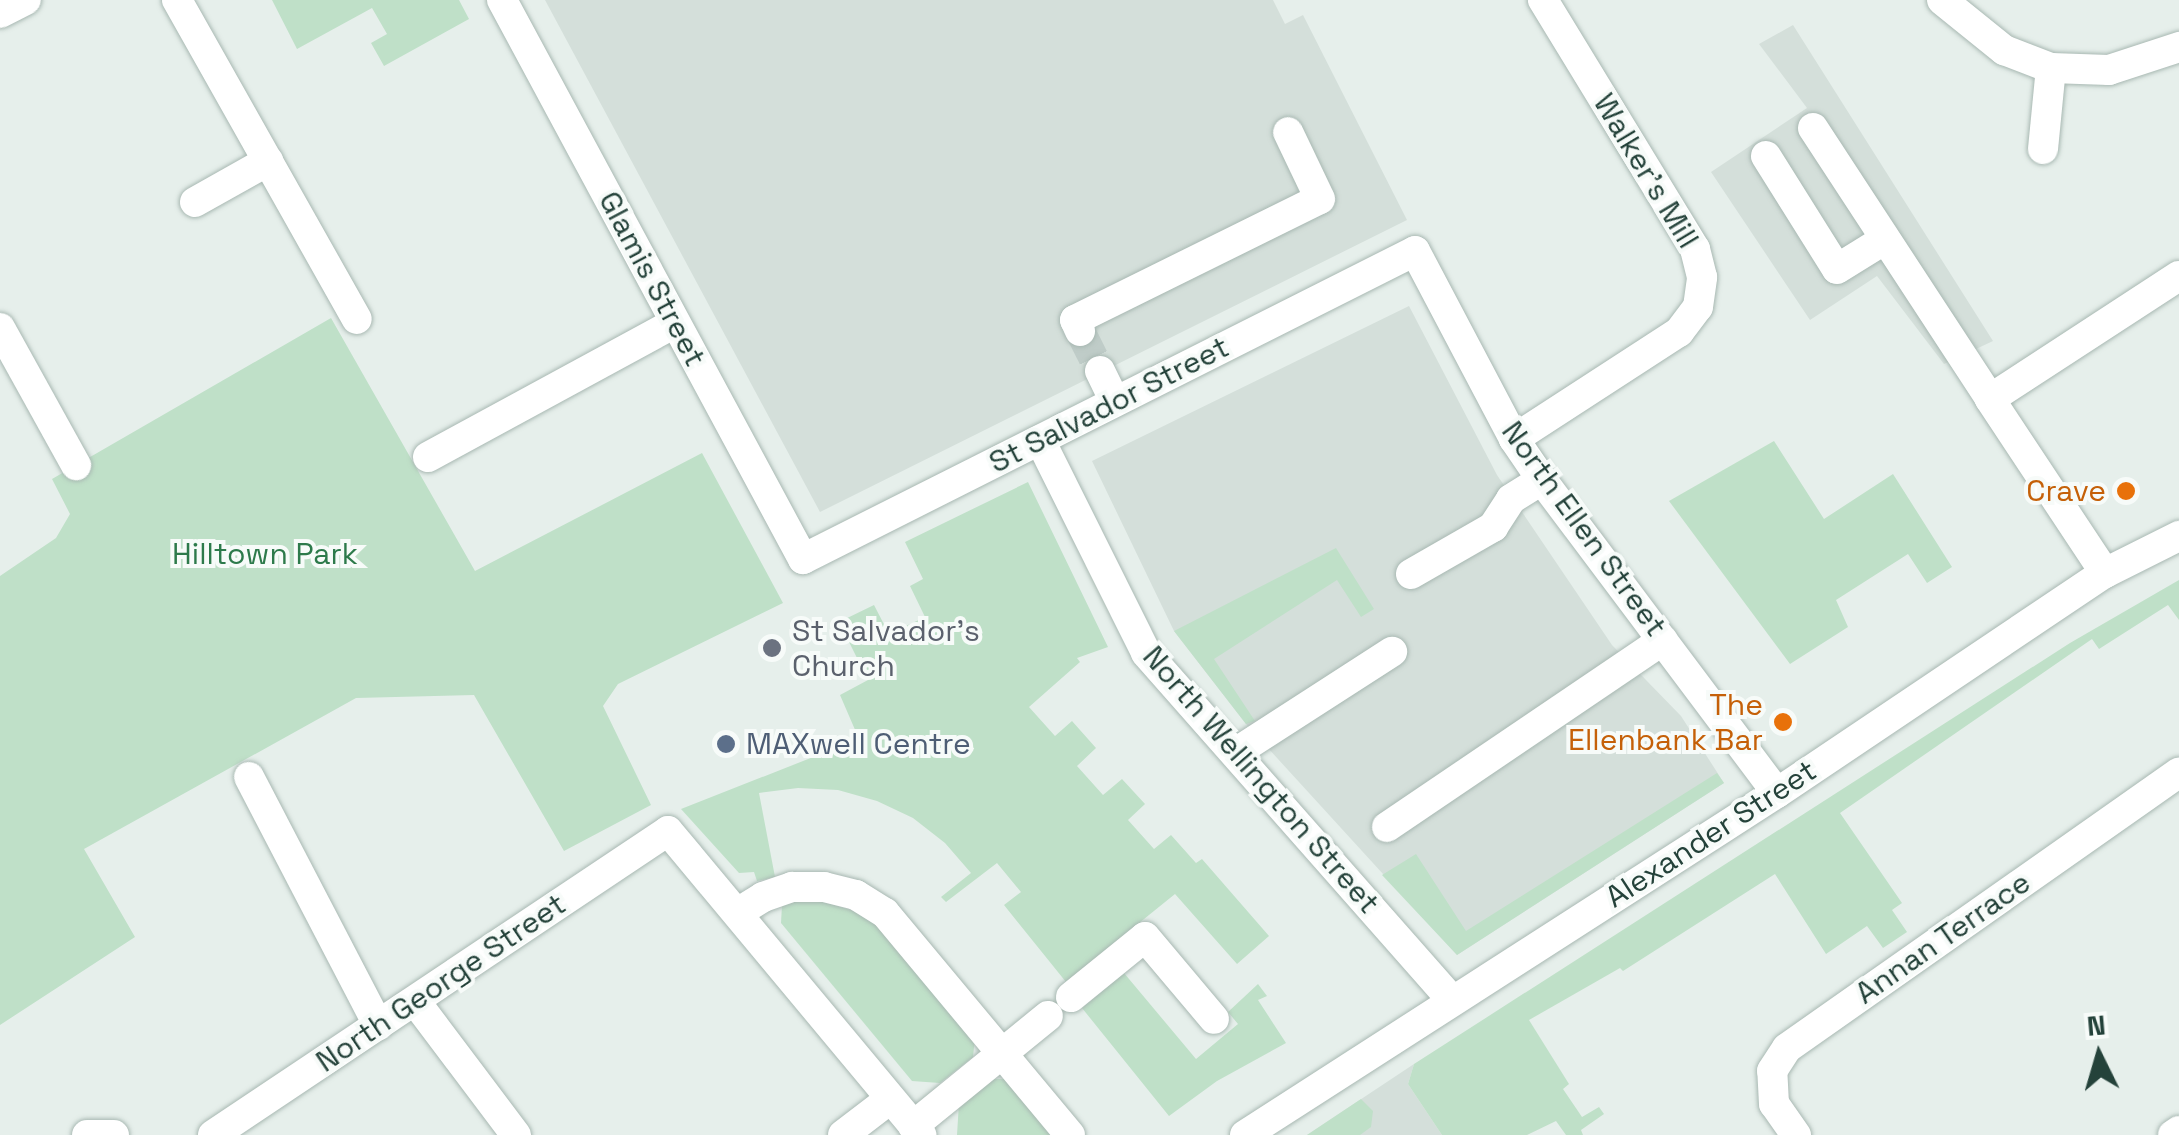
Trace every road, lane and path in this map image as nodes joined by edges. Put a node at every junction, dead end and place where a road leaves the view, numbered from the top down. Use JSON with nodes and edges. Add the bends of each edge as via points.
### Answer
{"nodes":[{"id":1,"x":26,"y":0,"type":"edge"},
{"id":2,"x":177,"y":0,"type":"edge"},
{"id":3,"x":502,"y":0,"type":"edge"},
{"id":4,"x":1543,"y":0,"type":"edge"},
{"id":5,"x":1942,"y":0,"type":"edge"},
{"id":6,"x":0,"y":13,"type":"edge"},
{"id":7,"x":2179,"y":47,"type":"edge"},
{"id":8,"x":2052,"y":68,"type":"junction"},
{"id":9,"x":1813,"y":128,"type":"dead end"},
{"id":10,"x":1288,"y":132,"type":"dead end"},
{"id":11,"x":2042,"y":149,"type":"dead end"},
{"id":12,"x":1766,"y":156,"type":"dead end"},
{"id":13,"x":268,"y":161,"type":"junction"},
{"id":14,"x":194,"y":202,"type":"dead end"},
{"id":15,"x":1884,"y":240,"type":"junction"},
{"id":16,"x":1415,"y":251,"type":"joint"},
{"id":17,"x":2179,"y":276,"type":"edge"},
{"id":18,"x":357,"y":320,"type":"dead end"},
{"id":19,"x":676,"y":323,"type":"junction"},
{"id":20,"x":0,"y":328,"type":"edge"},
{"id":21,"x":1080,"y":331,"type":"dead end"},
{"id":22,"x":8,"y":362,"type":"edge"},
{"id":23,"x":1100,"y":371,"type":"tunnel mouth"},
{"id":24,"x":1990,"y":399,"type":"junction"},
{"id":25,"x":1115,"y":402,"type":"junction"},
{"id":26,"x":1514,"y":439,"type":"junction"},
{"id":27,"x":1040,"y":440,"type":"junction"},
{"id":28,"x":428,"y":457,"type":"dead end"},
{"id":29,"x":76,"y":466,"type":"dead end"},
{"id":30,"x":1542,"y":480,"type":"junction"},
{"id":31,"x":2179,"y":536,"type":"edge"},
{"id":32,"x":802,"y":559,"type":"joint"},
{"id":33,"x":2105,"y":573,"type":"junction"},
{"id":34,"x":1410,"y":574,"type":"dead end"},
{"id":35,"x":1663,"y":640,"type":"junction"},
{"id":36,"x":1392,"y":652,"type":"dead end"},
{"id":37,"x":1236,"y":753,"type":"junction"},
{"id":38,"x":2179,"y":772,"type":"edge"},
{"id":39,"x":248,"y":777,"type":"dead end"},
{"id":40,"x":1777,"y":793,"type":"junction"},
{"id":41,"x":1387,"y":827,"type":"dead end"},
{"id":42,"x":739,"y":912,"type":"junction"},
{"id":43,"x":1451,"y":999,"type":"junction"},
{"id":44,"x":415,"y":1001,"type":"junction"},
{"id":45,"x":1214,"y":1020,"type":"dead end"},
{"id":46,"x":378,"y":1025,"type":"junction"},
{"id":47,"x":1002,"y":1054,"type":"junction"},
{"id":48,"x":890,"y":1099,"type":"junction"},
{"id":49,"x":917,"y":1130,"type":"edge"},
{"id":50,"x":2179,"y":1131,"type":"edge"},
{"id":51,"x":87,"y":1135,"type":"edge"},
{"id":52,"x":114,"y":1135,"type":"edge"},
{"id":53,"x":213,"y":1135,"type":"edge"},
{"id":54,"x":516,"y":1135,"type":"edge"},
{"id":55,"x":843,"y":1135,"type":"edge"},
{"id":56,"x":1070,"y":1135,"type":"edge"},
{"id":57,"x":1245,"y":1135,"type":"edge"},
{"id":58,"x":1796,"y":1135,"type":"edge"},
{"id":59,"x":2173,"y":1135,"type":"edge"}],
"edges":[{"from":1,"to":6,"type":"street"},
{"from":2,"to":13,"type":"street"},
{"from":3,"to":19,"type":"street","name":"Glamis Street"},
{"from":4,"to":26,"type":"street","name":"Walker's Mill","via":[[1695,249],[1702,278],[1698,307],[1679,332]]},
{"from":5,"to":8,"type":"street","via":[[2004,50]]},
{"from":7,"to":8,"type":"street","via":[[2109,70]]},
{"from":8,"to":11,"type":"street"},
{"from":9,"to":15,"type":"street"},
{"from":10,"to":21,"type":"street","via":[[1320,200],[1075,320]]},
{"from":12,"to":15,"type":"street","via":[[1837,269]]},
{"from":13,"to":14,"type":"street"},
{"from":13,"to":18,"type":"street"},
{"from":15,"to":24,"type":"street"},
{"from":16,"to":25,"type":"street","name":"St Salvador Street"},
{"from":16,"to":26,"type":"street","name":"North Ellen Street"},
{"from":17,"to":24,"type":"street"},
{"from":19,"to":28,"type":"street"},
{"from":19,"to":32,"type":"street","name":"Glamis Street"},
{"from":20,"to":22,"type":"street"},
{"from":22,"to":29,"type":"street"},
{"from":23,"to":25,"type":"street"},
{"from":24,"to":33,"type":"street"},
{"from":25,"to":27,"type":"street","name":"St Salvador Street"},
{"from":26,"to":30,"type":"street","name":"North Ellen Street"},
{"from":27,"to":32,"type":"street","name":"St Salvador Street"},
{"from":27,"to":37,"type":"street","name":"North Wellington Street","via":[[1146,653]]},
{"from":30,"to":34,"type":"street","via":[[1510,499],[1493,527]]},
{"from":30,"to":35,"type":"street","name":"North Ellen Street"},
{"from":31,"to":33,"type":"street","name":"Alexander Street"},
{"from":33,"to":40,"type":"street","name":"Alexander Street"},
{"from":35,"to":40,"type":"street","name":"North Ellen Street"},
{"from":35,"to":41,"type":"street"},
{"from":36,"to":37,"type":"street"},
{"from":37,"to":43,"type":"street","name":"North Wellington Street"},
{"from":38,"to":58,"type":"street","name":"Annan Terrace","via":[[1787,1048],[1772,1071],[1774,1104]]},
{"from":39,"to":46,"type":"street"},
{"from":40,"to":43,"type":"street","name":"Alexander Street"},
{"from":42,"to":44,"type":"street","name":"North George Street","via":[[668,831]]},
{"from":42,"to":47,"type":"street","via":[[792,887],[856,895],[886,914]]},
{"from":42,"to":48,"type":"street"},
{"from":43,"to":57,"type":"street","name":"Alexander Street"},
{"from":44,"to":46,"type":"street","name":"North George Street"},
{"from":44,"to":54,"type":"street"},
{"from":45,"to":47,"type":"street","via":[[1144,937]]},
{"from":46,"to":53,"type":"street","name":"North George Street"},
{"from":47,"to":49,"type":"street"},
{"from":47,"to":56,"type":"street"},
{"from":48,"to":49,"type":"street"},
{"from":48,"to":55,"type":"street"},
{"from":50,"to":59,"type":"street"},
{"from":51,"to":52,"type":"street"}]}
